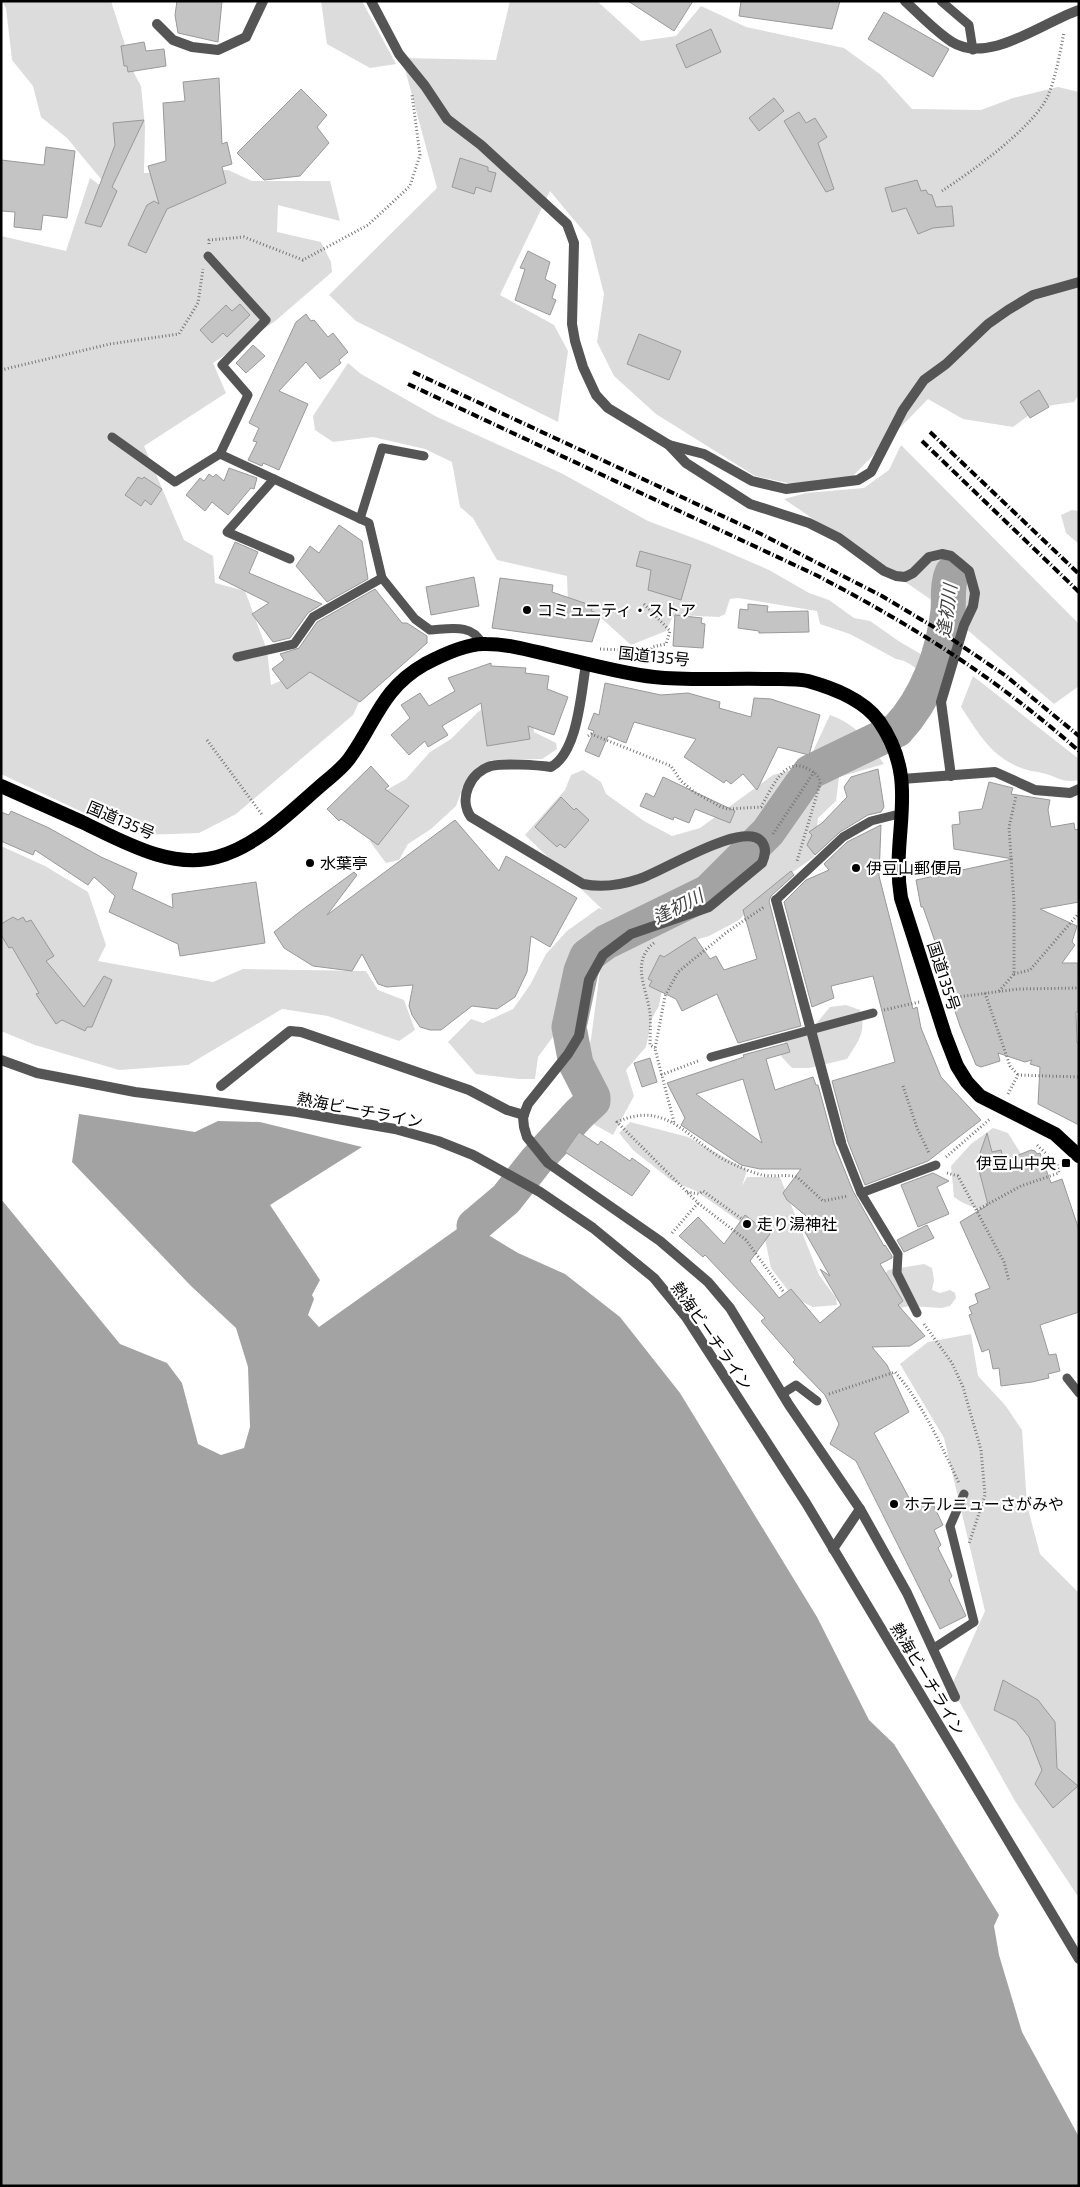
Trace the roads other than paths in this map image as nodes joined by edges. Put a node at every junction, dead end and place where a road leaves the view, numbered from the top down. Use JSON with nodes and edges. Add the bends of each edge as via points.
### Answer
{"nodes":[{"id":1,"x":263,"y":1,"type":"edge"},
{"id":2,"x":371,"y":1,"type":"edge"},
{"id":3,"x":905,"y":1,"type":"edge"},
{"id":4,"x":941,"y":1,"type":"edge"},
{"id":5,"x":1079,"y":10,"type":"edge"},
{"id":6,"x":157,"y":24,"type":"dead end"},
{"id":7,"x":973,"y":50,"type":"junction"},
{"id":8,"x":208,"y":256,"type":"road end"},
{"id":9,"x":1079,"y":282,"type":"edge"},
{"id":10,"x":112,"y":437,"type":"dead end"},
{"id":11,"x":670,"y":445,"type":"junction"},
{"id":12,"x":220,"y":454,"type":"junction"},
{"id":13,"x":424,"y":456,"type":"dead end"},
{"id":14,"x":274,"y":479,"type":"junction"},
{"id":15,"x":360,"y":519,"type":"junction"},
{"id":16,"x":290,"y":559,"type":"dead end"},
{"id":17,"x":382,"y":578,"type":"junction"},
{"id":18,"x":482,"y":644,"type":"junction"},
{"id":19,"x":237,"y":657,"type":"dead end"},
{"id":20,"x":591,"y":665,"type":"junction"},
{"id":21,"x":901,"y":772,"type":"junction"},
{"id":22,"x":951,"y":776,"type":"junction"},
{"id":23,"x":1,"y":786,"type":"edge"},
{"id":24,"x":1079,"y":789,"type":"edge"},
{"id":25,"x":903,"y":813,"type":"junction"},
{"id":26,"x":776,"y":900,"type":"joint"},
{"id":27,"x":873,"y":1013,"type":"road end"},
{"id":28,"x":810,"y":1029,"type":"junction"},
{"id":29,"x":711,"y":1057,"type":"road end"},
{"id":30,"x":1,"y":1060,"type":"edge"},
{"id":31,"x":221,"y":1086,"type":"dead end"},
{"id":32,"x":524,"y":1115,"type":"junction"},
{"id":33,"x":841,"y":1142,"type":"joint"},
{"id":34,"x":1079,"y":1156,"type":"edge"},
{"id":35,"x":934,"y":1166,"type":"road end"},
{"id":36,"x":861,"y":1193,"type":"junction"},
{"id":37,"x":917,"y":1313,"type":"road end"},
{"id":38,"x":1067,"y":1378,"type":"dead end"},
{"id":39,"x":1079,"y":1393,"type":"edge"},
{"id":40,"x":782,"y":1394,"type":"junction"},
{"id":41,"x":817,"y":1401,"type":"road end"},
{"id":42,"x":964,"y":1494,"type":"road end"},
{"id":43,"x":860,"y":1509,"type":"junction"},
{"id":44,"x":833,"y":1549,"type":"junction"},
{"id":45,"x":934,"y":1648,"type":"junction"},
{"id":46,"x":955,"y":1697,"type":"dead end"},
{"id":47,"x":1079,"y":1960,"type":"edge"}],
"edges":[{"from":1,"to":6,"type":"street","via":[[246,37],[218,50],[192,48],[173,40]]},
{"from":2,"to":11,"type":"street","via":[[399,54],[426,86],[447,120],[481,145],[567,224],[574,243],[572,324],[583,367],[596,395],[608,408]]},
{"from":3,"to":7,"type":"street","via":[[953,43]]},
{"from":4,"to":7,"type":"lane","via":[[969,25]]},
{"from":5,"to":7,"type":"street","via":[[1000,46]]},
{"from":8,"to":12,"type":"lane","via":[[266,320],[222,365],[248,395]]},
{"from":9,"to":11,"type":"street","via":[[1033,295],[1008,310],[924,380],[903,410],[871,472],[858,480],[786,489],[752,481],[704,454]]},
{"from":10,"to":12,"type":"lane","via":[[175,482]]},
{"from":11,"to":22,"type":"street","via":[[686,463],[750,504],[824,530],[856,548],[884,571],[905,577],[929,557],[942,554],[951,556],[969,571],[976,592],[941,702]]},
{"from":12,"to":14,"type":"lane"},
{"from":13,"to":15,"type":"lane","via":[[382,448]]},
{"from":14,"to":15,"type":"lane"},
{"from":14,"to":16,"type":"lane","via":[[227,532]]},
{"from":15,"to":17,"type":"lane","via":[[370,523]]},
{"from":17,"to":18,"type":"lane","via":[[422,625],[430,630],[469,630],[479,636]]},
{"from":17,"to":19,"type":"lane","via":[[313,617],[294,644]]},
{"from":18,"to":20,"type":"highway","name":"国道135号","via":[[508,646]]},
{"from":18,"to":23,"type":"highway","name":"国道135号","via":[[426,664],[392,690],[346,763],[272,828],[232,852],[215,858],[194,860],[145,851]]},
{"from":20,"to":21,"type":"highway","name":"国道135号","via":[[657,677],[804,680],[833,689],[856,700],[877,718],[892,743]]},
{"from":20,"to":32,"type":"street","via":[[568,749],[557,763],[551,767],[491,766],[482,771],[466,790],[464,802],[467,812],[480,824],[583,884],[594,886],[639,879],[662,871],[708,846],[738,836],[753,836],[760,840],[765,856],[762,864],[709,907],[631,934],[602,955],[589,980],[579,1036],[528,1104]]},
{"from":21,"to":22,"type":"street"},
{"from":21,"to":25,"type":"highway","name":"国道135号"},
{"from":22,"to":24,"type":"street","via":[[995,772],[1035,790],[1070,793]]},
{"from":25,"to":26,"type":"lane","via":[[871,821],[843,837]]},
{"from":25,"to":34,"type":"highway","name":"国道135号","via":[[899,884],[904,911],[957,1066],[980,1096],[1055,1134]]},
{"from":26,"to":28,"type":"street"},
{"from":27,"to":28,"type":"lane"},
{"from":28,"to":29,"type":"lane"},
{"from":28,"to":33,"type":"street"},
{"from":30,"to":44,"type":"street","name":"熱海ビーチライン","via":[[37,1072],[135,1092],[297,1112],[395,1129],[473,1155],[540,1192],[600,1234],[654,1278],[675,1304]]},
{"from":31,"to":32,"type":"street","via":[[280,1036],[296,1031],[469,1090]]},
{"from":32,"to":40,"type":"street","via":[[527,1137],[548,1163],[663,1244],[708,1282],[730,1308]]},
{"from":33,"to":36,"type":"lane"},
{"from":35,"to":36,"type":"lane"},
{"from":36,"to":37,"type":"lane","via":[[898,1254],[897,1273]]},
{"from":38,"to":39,"type":"lane"},
{"from":40,"to":41,"type":"lane","via":[[796,1385]]},
{"from":40,"to":43,"type":"street"},
{"from":42,"to":45,"type":"lane","via":[[950,1526],[974,1622]]},
{"from":43,"to":44,"type":"street"},
{"from":43,"to":45,"type":"street"},
{"from":44,"to":47,"type":"street","name":"熱海ビーチライン"},
{"from":45,"to":46,"type":"street"}]}
